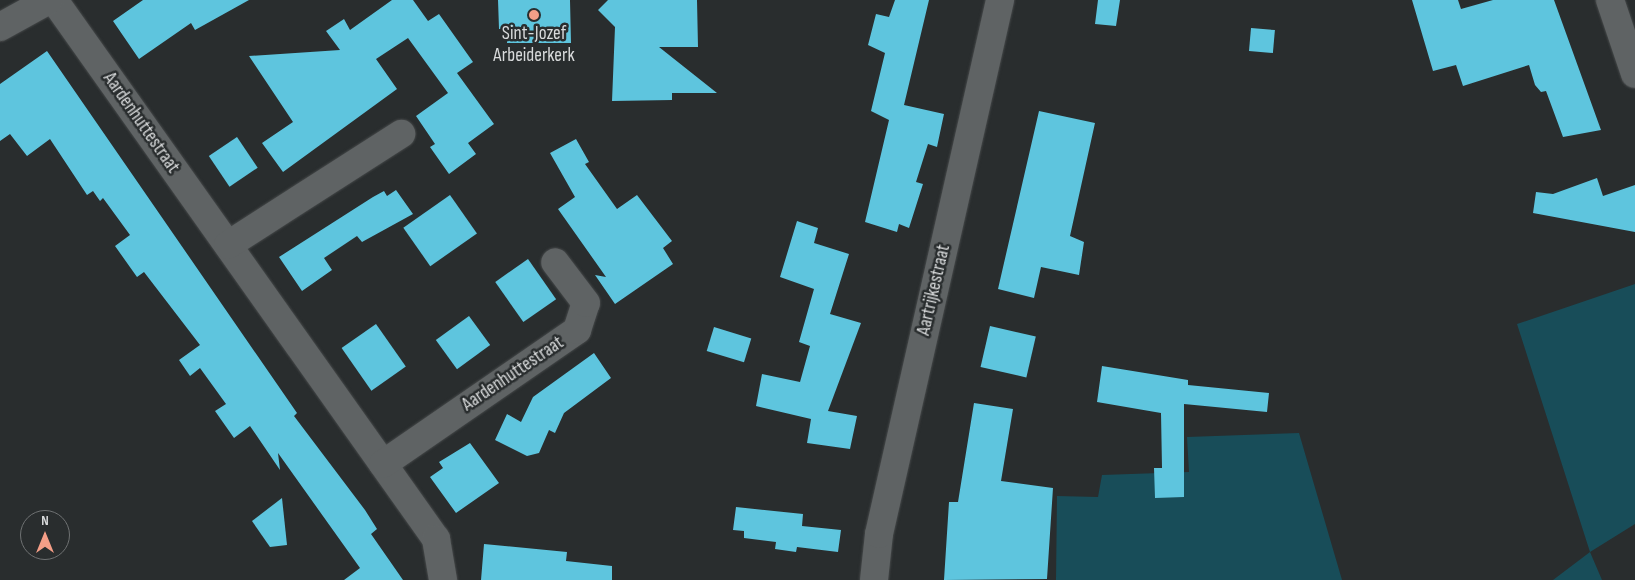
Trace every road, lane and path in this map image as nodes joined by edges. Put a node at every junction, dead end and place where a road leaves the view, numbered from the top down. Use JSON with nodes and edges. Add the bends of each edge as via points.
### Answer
{"nodes":[{"id":1,"x":49,"y":0,"type":"edge"},
{"id":2,"x":54,"y":0,"type":"edge"},
{"id":3,"x":1000,"y":0,"type":"edge"},
{"id":4,"x":1610,"y":0,"type":"edge"},
{"id":5,"x":0,"y":28,"type":"edge"},
{"id":6,"x":1635,"y":74,"type":"edge"},
{"id":7,"x":401,"y":134,"type":"dead end"},
{"id":8,"x":228,"y":245,"type":"junction"},
{"id":9,"x":555,"y":262,"type":"dead end"},
{"id":10,"x":383,"y":464,"type":"junction"},
{"id":11,"x":443,"y":580,"type":"edge"},
{"id":12,"x":874,"y":580,"type":"edge"}],
"edges":[{"from":1,"to":5,"type":"street"},
{"from":2,"to":8,"type":"street","name":"Aardenhuttestraat"},
{"from":3,"to":12,"type":"street","name":"Aartrijkestraat","via":[[879,534]]},
{"from":4,"to":6,"type":"street"},
{"from":7,"to":8,"type":"street"},
{"from":8,"to":10,"type":"street","name":"Aardenhuttestraat"},
{"from":9,"to":10,"type":"street","name":"Aardenhuttestraat","via":[[586,303],[577,330]]},
{"from":10,"to":11,"type":"street","name":"Aardenhuttestraat","via":[[436,539]]}]}
